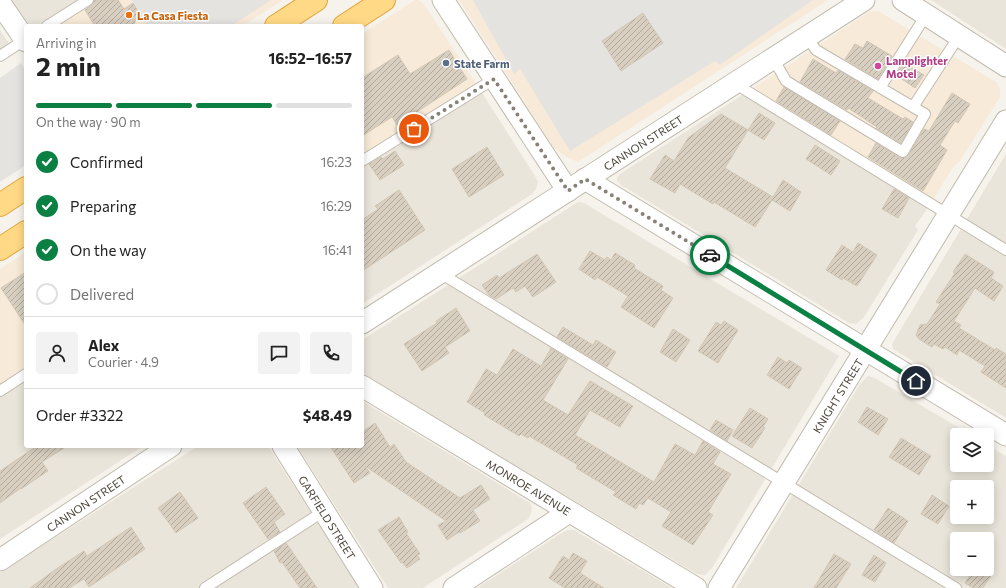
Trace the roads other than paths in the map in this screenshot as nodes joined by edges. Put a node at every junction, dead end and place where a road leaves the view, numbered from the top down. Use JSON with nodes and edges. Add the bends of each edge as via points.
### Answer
{"nodes":[{"id":1,"x":88,"y":0,"type":"edge"},
{"id":2,"x":316,"y":0,"type":"edge"},
{"id":3,"x":384,"y":0,"type":"edge"},
{"id":4,"x":442,"y":0,"type":"edge"},
{"id":5,"x":864,"y":0,"type":"edge"},
{"id":6,"x":903,"y":0,"type":"edge"},
{"id":7,"x":0,"y":3,"type":"edge"},
{"id":8,"x":926,"y":15,"type":"junction"},
{"id":9,"x":50,"y":24,"type":"edge"},
{"id":10,"x":279,"y":24,"type":"edge"},
{"id":11,"x":347,"y":24,"type":"edge"},
{"id":12,"x":807,"y":36,"type":"junction"},
{"id":13,"x":959,"y":36,"type":"junction"},
{"id":14,"x":24,"y":37,"type":"edge"},
{"id":15,"x":24,"y":41,"type":"edge"},
{"id":16,"x":0,"y":56,"type":"edge"},
{"id":17,"x":773,"y":58,"type":"junction"},
{"id":18,"x":1006,"y":66,"type":"edge"},
{"id":19,"x":494,"y":79,"type":"junction"},
{"id":20,"x":734,"y":83,"type":"junction"},
{"id":21,"x":880,"y":88,"type":"junction"},
{"id":22,"x":913,"y":107,"type":"junction"},
{"id":23,"x":1006,"y":120,"type":"edge"},
{"id":24,"x":364,"y":160,"type":"edge"},
{"id":25,"x":585,"y":179,"type":"junction"},
{"id":26,"x":24,"y":189,"type":"edge"},
{"id":27,"x":568,"y":191,"type":"junction"},
{"id":28,"x":0,"y":205,"type":"edge"},
{"id":29,"x":948,"y":216,"type":"junction"},
{"id":30,"x":24,"y":233,"type":"edge"},
{"id":31,"x":0,"y":249,"type":"edge"},
{"id":32,"x":1006,"y":250,"type":"edge"},
{"id":33,"x":440,"y":273,"type":"junction"},
{"id":34,"x":364,"y":322,"type":"edge"},
{"id":35,"x":865,"y":350,"type":"junction"},
{"id":36,"x":24,"y":375,"type":"edge"},
{"id":37,"x":364,"y":387,"type":"edge"},
{"id":38,"x":0,"y":391,"type":"edge"},
{"id":39,"x":1006,"y":435,"type":"edge"},
{"id":40,"x":168,"y":448,"type":"edge"},
{"id":41,"x":284,"y":448,"type":"edge"},
{"id":42,"x":784,"y":483,"type":"junction"},
{"id":43,"x":324,"y":511,"type":"junction"},
{"id":44,"x":569,"y":512,"type":"junction"},
{"id":45,"x":0,"y":560,"type":"edge"},
{"id":46,"x":205,"y":588,"type":"edge"},
{"id":47,"x":372,"y":588,"type":"edge"},
{"id":48,"x":454,"y":588,"type":"edge"},
{"id":49,"x":696,"y":588,"type":"edge"},
{"id":50,"x":719,"y":588,"type":"edge"},
{"id":51,"x":956,"y":588,"type":"edge"}],
"edges":[{"from":1,"to":9,"type":"lane"},
{"from":2,"to":10,"type":"highway"},
{"from":3,"to":11,"type":"highway"},
{"from":4,"to":19,"type":"street"},
{"from":5,"to":12,"type":"street","name":"CANNON STREET"},
{"from":6,"to":8,"type":"street"},
{"from":7,"to":14,"type":"street"},
{"from":8,"to":13,"type":"street"},
{"from":8,"to":21,"type":"lane"},
{"from":12,"to":17,"type":"street","name":"CANNON STREET"},
{"from":12,"to":21,"type":"lane","via":[[816,50]]},
{"from":13,"to":18,"type":"street"},
{"from":13,"to":22,"type":"lane"},
{"from":15,"to":16,"type":"lane"},
{"from":17,"to":20,"type":"street","name":"CANNON STREET"},
{"from":17,"to":22,"type":"lane","via":[[786,81],[903,152],[925,114]]},
{"from":19,"to":24,"type":"lane"},
{"from":19,"to":27,"type":"street"},
{"from":20,"to":25,"type":"street","name":"CANNON STREET"},
{"from":20,"to":29,"type":"lane"},
{"from":21,"to":22,"type":"lane"},
{"from":23,"to":29,"type":"street","name":"KNIGHT STREET"},
{"from":25,"to":27,"type":"street","name":"CANNON STREET"},
{"from":25,"to":35,"type":"street"},
{"from":26,"to":28,"type":"highway"},
{"from":27,"to":33,"type":"street","name":"CANNON STREET"},
{"from":29,"to":32,"type":"lane"},
{"from":29,"to":35,"type":"street","name":"KNIGHT STREET"},
{"from":30,"to":31,"type":"highway"},
{"from":33,"to":34,"type":"street","name":"CANNON STREET"},
{"from":33,"to":42,"type":"lane"},
{"from":35,"to":39,"type":"street"},
{"from":35,"to":42,"type":"street","name":"KNIGHT STREET"},
{"from":36,"to":38,"type":"lane"},
{"from":37,"to":44,"type":"street","name":"MONROE AVENUE"},
{"from":40,"to":45,"type":"street","name":"CANNON STREET"},
{"from":41,"to":43,"type":"street","name":"GARFIELD STREET"},
{"from":42,"to":50,"type":"street","name":"KNIGHT STREET"},
{"from":42,"to":51,"type":"lane"},
{"from":43,"to":46,"type":"lane"},
{"from":43,"to":47,"type":"street","name":"GARFIELD STREET"},
{"from":44,"to":48,"type":"street"},
{"from":44,"to":49,"type":"street","name":"MONROE AVENUE"}]}
